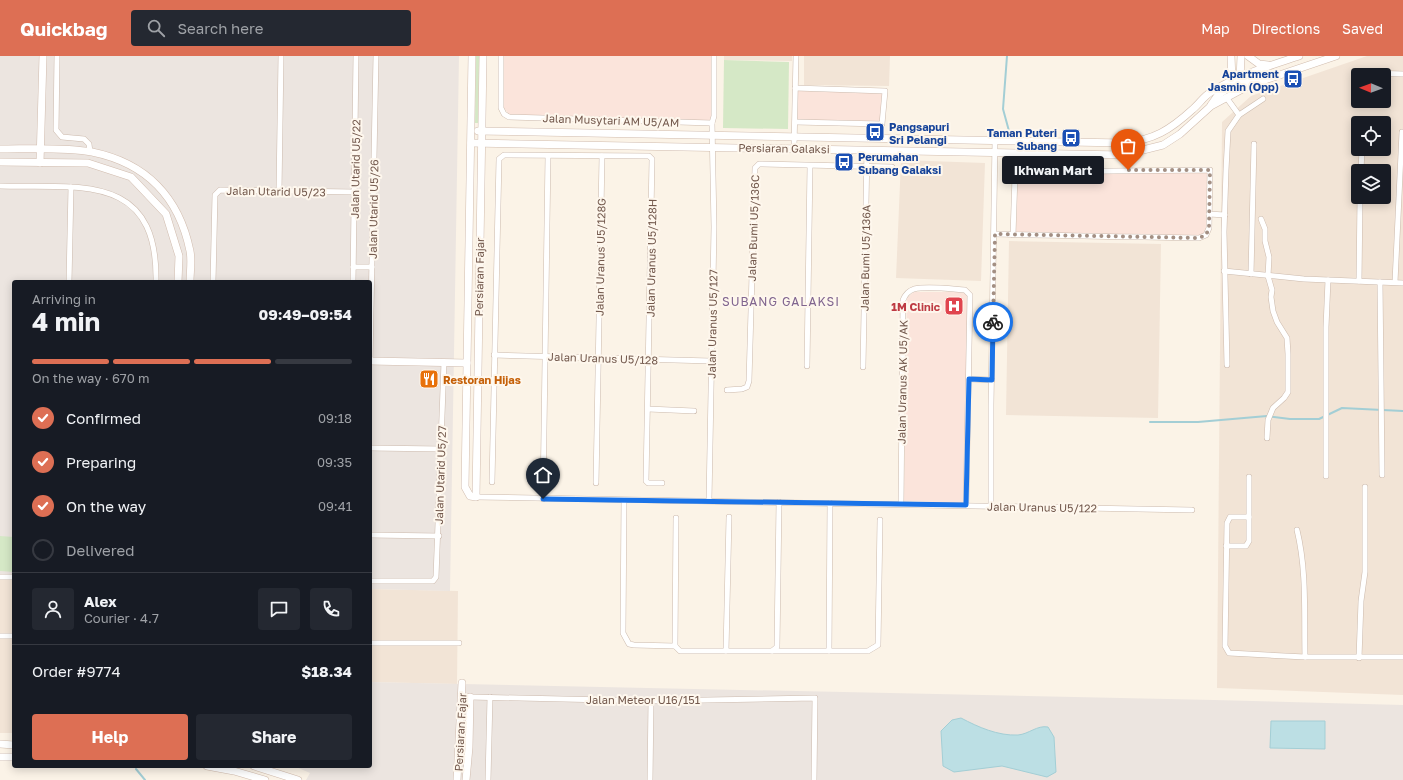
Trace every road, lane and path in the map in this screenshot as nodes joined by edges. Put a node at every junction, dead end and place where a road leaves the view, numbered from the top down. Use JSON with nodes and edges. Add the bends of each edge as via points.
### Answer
{"nodes":[{"id":1,"x":43,"y":56,"type":"edge"},
{"id":2,"x":58,"y":56,"type":"edge"},
{"id":3,"x":281,"y":56,"type":"edge"},
{"id":4,"x":356,"y":56,"type":"edge"},
{"id":5,"x":376,"y":56,"type":"edge"},
{"id":6,"x":472,"y":56,"type":"edge"},
{"id":7,"x":482,"y":56,"type":"edge"},
{"id":8,"x":501,"y":56,"type":"edge"},
{"id":9,"x":714,"y":56,"type":"edge"},
{"id":10,"x":796,"y":56,"type":"edge"},
{"id":11,"x":1231,"y":56,"type":"edge"},
{"id":12,"x":1241,"y":56,"type":"edge"},
{"id":13,"x":1248,"y":56,"type":"edge"},
{"id":14,"x":1299,"y":56,"type":"edge"},
{"id":15,"x":1336,"y":56,"type":"edge"},
{"id":16,"x":1272,"y":65,"type":"junction"},
{"id":17,"x":1391,"y":74,"type":"edge"},
{"id":18,"x":1403,"y":74,"type":"edge"},
{"id":19,"x":1274,"y":77,"type":"junction"},
{"id":20,"x":1237,"y":79,"type":"junction"},
{"id":21,"x":795,"y":88,"type":"junction"},
{"id":22,"x":1226,"y":97,"type":"junction"},
{"id":23,"x":1262,"y":99,"type":"dead end"},
{"id":24,"x":1211,"y":106,"type":"junction"},
{"id":25,"x":1239,"y":115,"type":"junction"},
{"id":26,"x":795,"y":122,"type":"junction"},
{"id":27,"x":712,"y":123,"type":"junction"},
{"id":28,"x":471,"y":131,"type":"junction"},
{"id":29,"x":481,"y":132,"type":"junction"},
{"id":30,"x":1402,"y":132,"type":"dead end"},
{"id":31,"x":712,"y":137,"type":"junction"},
{"id":32,"x":794,"y":137,"type":"junction"},
{"id":33,"x":995,"y":140,"type":"junction"},
{"id":34,"x":471,"y":143,"type":"junction"},
{"id":35,"x":481,"y":143,"type":"junction"},
{"id":36,"x":1254,"y":144,"type":"dead end"},
{"id":37,"x":712,"y":148,"type":"junction"},
{"id":38,"x":794,"y":148,"type":"junction"},
{"id":39,"x":0,"y":149,"type":"edge"},
{"id":40,"x":41,"y":150,"type":"junction"},
{"id":41,"x":867,"y":150,"type":"junction"},
{"id":42,"x":90,"y":152,"type":"junction"},
{"id":43,"x":995,"y":152,"type":"junction"},
{"id":44,"x":548,"y":156,"type":"junction"},
{"id":45,"x":602,"y":156,"type":"junction"},
{"id":46,"x":0,"y":162,"type":"edge"},
{"id":47,"x":40,"y":163,"type":"junction"},
{"id":48,"x":810,"y":166,"type":"junction"},
{"id":49,"x":866,"y":167,"type":"junction"},
{"id":50,"x":892,"y":167,"type":"dead end"},
{"id":51,"x":0,"y":186,"type":"edge"},
{"id":52,"x":71,"y":187,"type":"junction"},
{"id":53,"x":278,"y":191,"type":"junction"},
{"id":54,"x":354,"y":192,"type":"junction"},
{"id":55,"x":1360,"y":204,"type":"edge"},
{"id":56,"x":1209,"y":214,"type":"junction"},
{"id":57,"x":1225,"y":215,"type":"junction"},
{"id":58,"x":1261,"y":219,"type":"dead end"},
{"id":59,"x":995,"y":234,"type":"junction"},
{"id":60,"x":1013,"y":235,"type":"junction"},
{"id":61,"x":353,"y":267,"type":"junction"},
{"id":62,"x":372,"y":267,"type":"junction"},
{"id":63,"x":1224,"y":271,"type":"junction"},
{"id":64,"x":1251,"y":274,"type":"junction"},
{"id":65,"x":1268,"y":276,"type":"junction"},
{"id":66,"x":69,"y":280,"type":"edge"},
{"id":67,"x":156,"y":280,"type":"edge"},
{"id":68,"x":178,"y":280,"type":"edge"},
{"id":69,"x":190,"y":280,"type":"edge"},
{"id":70,"x":213,"y":280,"type":"edge"},
{"id":71,"x":353,"y":280,"type":"edge"},
{"id":72,"x":372,"y":280,"type":"edge"},
{"id":73,"x":1328,"y":280,"type":"junction"},
{"id":74,"x":1359,"y":281,"type":"junction"},
{"id":75,"x":1380,"y":282,"type":"junction"},
{"id":76,"x":1395,"y":282,"type":"junction"},
{"id":77,"x":1403,"y":283,"type":"edge"},
{"id":78,"x":479,"y":291,"type":"junction"},
{"id":79,"x":494,"y":355,"type":"junction"},
{"id":80,"x":545,"y":356,"type":"junction"},
{"id":81,"x":598,"y":357,"type":"junction"},
{"id":82,"x":649,"y":359,"type":"junction"},
{"id":83,"x":712,"y":360,"type":"junction"},
{"id":84,"x":372,"y":361,"type":"edge"},
{"id":85,"x":444,"y":362,"type":"junction"},
{"id":86,"x":467,"y":363,"type":"junction"},
{"id":87,"x":1227,"y":365,"type":"dead end"},
{"id":88,"x":807,"y":366,"type":"dead end"},
{"id":89,"x":863,"y":367,"type":"dead end"},
{"id":90,"x":969,"y":379,"type":"junction"},
{"id":91,"x":992,"y":380,"type":"junction"},
{"id":92,"x":727,"y":390,"type":"dead end"},
{"id":93,"x":648,"y":409,"type":"junction"},
{"id":94,"x":694,"y":411,"type":"dead end"},
{"id":95,"x":477,"y":432,"type":"junction"},
{"id":96,"x":1267,"y":438,"type":"dead end"},
{"id":97,"x":372,"y":448,"type":"edge"},
{"id":98,"x":441,"y":449,"type":"junction"},
{"id":99,"x":1382,"y":475,"type":"dead end"},
{"id":100,"x":1326,"y":476,"type":"dead end"},
{"id":101,"x":1249,"y":477,"type":"dead end"},
{"id":102,"x":492,"y":482,"type":"dead end"},
{"id":103,"x":596,"y":483,"type":"dead end"},
{"id":104,"x":662,"y":483,"type":"dead end"},
{"id":105,"x":1365,"y":487,"type":"dead end"},
{"id":106,"x":476,"y":497,"type":"junction"},
{"id":107,"x":543,"y":499,"type":"junction"},
{"id":108,"x":624,"y":500,"type":"junction"},
{"id":109,"x":709,"y":501,"type":"junction"},
{"id":110,"x":779,"y":502,"type":"junction"},
{"id":111,"x":830,"y":503,"type":"junction"},
{"id":112,"x":901,"y":504,"type":"junction"},
{"id":113,"x":966,"y":505,"type":"junction"},
{"id":114,"x":991,"y":506,"type":"junction"},
{"id":115,"x":1192,"y":510,"type":"dead end"},
{"id":116,"x":729,"y":516,"type":"dead end"},
{"id":117,"x":1248,"y":517,"type":"junction"},
{"id":118,"x":676,"y":518,"type":"dead end"},
{"id":119,"x":880,"y":520,"type":"dead end"},
{"id":120,"x":1296,"y":530,"type":"dead end"},
{"id":121,"x":372,"y":535,"type":"edge"},
{"id":122,"x":438,"y":536,"type":"junction"},
{"id":123,"x":1226,"y":546,"type":"junction"},
{"id":124,"x":0,"y":577,"type":"edge"},
{"id":125,"x":12,"y":577,"type":"edge"},
{"id":126,"x":372,"y":581,"type":"edge"},
{"id":127,"x":0,"y":636,"type":"edge"},
{"id":128,"x":12,"y":636,"type":"edge"},
{"id":129,"x":372,"y":642,"type":"edge"},
{"id":130,"x":459,"y":643,"type":"dead end"},
{"id":131,"x":675,"y":646,"type":"junction"},
{"id":132,"x":772,"y":650,"type":"junction"},
{"id":133,"x":726,"y":651,"type":"junction"},
{"id":134,"x":829,"y":651,"type":"junction"},
{"id":135,"x":1304,"y":657,"type":"junction"},
{"id":136,"x":1403,"y":657,"type":"edge"},
{"id":137,"x":1359,"y":658,"type":"junction"},
{"id":138,"x":462,"y":683,"type":"dead end"},
{"id":139,"x":470,"y":697,"type":"joint"},
{"id":140,"x":490,"y":697,"type":"junction"},
{"id":141,"x":651,"y":701,"type":"junction"},
{"id":142,"x":0,"y":744,"type":"edge"},
{"id":143,"x":12,"y":745,"type":"edge"},
{"id":144,"x":0,"y":757,"type":"edge"},
{"id":145,"x":12,"y":757,"type":"edge"},
{"id":146,"x":218,"y":768,"type":"edge"},
{"id":147,"x":260,"y":768,"type":"edge"},
{"id":148,"x":266,"y":780,"type":"edge"},
{"id":149,"x":298,"y":780,"type":"edge"},
{"id":150,"x":457,"y":780,"type":"edge"},
{"id":151,"x":466,"y":780,"type":"edge"},
{"id":152,"x":488,"y":780,"type":"edge"},
{"id":153,"x":650,"y":780,"type":"edge"},
{"id":154,"x":814,"y":780,"type":"edge"}],
"edges":[{"from":1,"to":40,"type":"main road"},
{"from":2,"to":42,"type":"street","via":[[56,130],[62,137],[84,139],[89,144]]},
{"from":3,"to":53,"type":"street"},
{"from":4,"to":54,"type":"street","name":"Jalan Utarid U5/22"},
{"from":5,"to":62,"type":"street","name":"Jalan Utarid U5/26"},
{"from":6,"to":28,"type":"main road","name":"Persiaran Fajar"},
{"from":7,"to":29,"type":"main road","name":"Persiaran Fajar"},
{"from":8,"to":27,"type":"street","name":"Jalan Musytari AM U5/AM","via":[[501,108],[509,117]]},
{"from":9,"to":27,"type":"street"},
{"from":10,"to":21,"type":"street"},
{"from":11,"to":20,"type":"main road"},
{"from":12,"to":20,"type":"main road"},
{"from":13,"to":16,"type":"main road","via":[[1259,64]]},
{"from":14,"to":16,"type":"main road","name":"Persiaran Galaksi"},
{"from":15,"to":19,"type":"main road","name":"Persiaran Galaksi"},
{"from":16,"to":20,"type":"main road","name":"Persiaran Galaksi"},
{"from":17,"to":18,"type":"street"},
{"from":19,"to":20,"type":"main road"},
{"from":19,"to":22,"type":"main road","name":"Persiaran Galaksi"},
{"from":20,"to":24,"type":"main road","via":[[1218,95]]},
{"from":20,"to":33,"type":"main road","name":"Persiaran Galaksi","via":[[1208,93],[1176,124],[1161,134],[1145,140],[1123,143]]},
{"from":21,"to":26,"type":"street"},
{"from":21,"to":26,"type":"street","via":[[885,90],[882,124]]},
{"from":22,"to":24,"type":"main road","name":"Persiaran Galaksi"},
{"from":22,"to":25,"type":"street"},
{"from":23,"to":25,"type":"street"},
{"from":24,"to":43,"type":"main road","name":"Persiaran Galaksi","via":[[1180,134],[1163,145],[1144,151],[1123,155]]},
{"from":25,"to":57,"type":"street","via":[[1228,131]]},
{"from":26,"to":32,"type":"street"},
{"from":27,"to":31,"type":"street"},
{"from":28,"to":29,"type":"main road","name":"Persiaran Galaksi"},
{"from":28,"to":34,"type":"main road","name":"Persiaran Fajar"},
{"from":29,"to":31,"type":"main road","name":"Persiaran Galaksi"},
{"from":29,"to":35,"type":"main road","name":"Persiaran Fajar"},
{"from":30,"to":76,"type":"street"},
{"from":31,"to":32,"type":"main road","name":"Persiaran Galaksi"},
{"from":31,"to":37,"type":"street","name":"Jalan Uranus U5/127"},
{"from":32,"to":33,"type":"main road","name":"Persiaran Galaksi"},
{"from":32,"to":38,"type":"street"},
{"from":33,"to":43,"type":"street"},
{"from":34,"to":35,"type":"main road","name":"Persiaran Galaksi"},
{"from":34,"to":86,"type":"main road","name":"Persiaran Fajar"},
{"from":35,"to":37,"type":"main road","name":"Persiaran Galaksi"},
{"from":35,"to":78,"type":"main road","name":"Persiaran Fajar"},
{"from":36,"to":64,"type":"street"},
{"from":37,"to":38,"type":"main road","name":"Persiaran Galaksi"},
{"from":37,"to":83,"type":"street","name":"Jalan Uranus U5/127"},
{"from":38,"to":41,"type":"main road","name":"Persiaran Galaksi"},
{"from":39,"to":40,"type":"main road"},
{"from":40,"to":42,"type":"main road"},
{"from":40,"to":47,"type":"main road"},
{"from":41,"to":43,"type":"main road","name":"Persiaran Galaksi"},
{"from":41,"to":49,"type":"street","name":"Jalan Bumi U5/136A"},
{"from":42,"to":69,"type":"main road","via":[[129,164],[142,171],[170,199],[179,215],[190,252]]},
{"from":43,"to":59,"type":"street"},
{"from":44,"to":45,"type":"street"},
{"from":44,"to":79,"type":"street","via":[[504,156],[499,159]]},
{"from":44,"to":80,"type":"street"},
{"from":45,"to":81,"type":"street","name":"Jalan Uranus U5/128G"},
{"from":45,"to":82,"type":"street","name":"Jalan Uranus U5/128H","via":[[651,157]]},
{"from":46,"to":47,"type":"main road"},
{"from":47,"to":68,"type":"main road","via":[[88,164],[130,177],[166,214],[178,256]]},
{"from":48,"to":49,"type":"street"},
{"from":48,"to":88,"type":"street"},
{"from":48,"to":92,"type":"street","name":"Jalan Bumi U5/136C","via":[[759,164],[755,168],[749,381],[747,387]]},
{"from":49,"to":50,"type":"street"},
{"from":49,"to":89,"type":"street","name":"Jalan Bumi U5/136A"},
{"from":51,"to":52,"type":"street"},
{"from":52,"to":66,"type":"street"},
{"from":52,"to":67,"type":"street","via":[[97,189],[113,194],[135,209],[153,241]]},
{"from":53,"to":54,"type":"street","name":"Jalan Utarid U5/23"},
{"from":53,"to":70,"type":"street","name":"Jalan Utarid U5/23","via":[[224,190],[216,195]]},
{"from":54,"to":61,"type":"street","name":"Jalan Utarid U5/22"},
{"from":55,"to":74,"type":"street"},
{"from":56,"to":57,"type":"street"},
{"from":56,"to":60,"type":"street","via":[[1209,228],[1206,235],[1199,238]]},
{"from":56,"to":60,"type":"street","via":[[1210,170],[1024,170],[1015,176]]},
{"from":57,"to":63,"type":"street"},
{"from":58,"to":65,"type":"street","via":[[1269,257]]},
{"from":59,"to":60,"type":"street"},
{"from":59,"to":91,"type":"street"},
{"from":61,"to":62,"type":"street"},
{"from":61,"to":71,"type":"street","name":"Jalan Utarid U5/22"},
{"from":62,"to":72,"type":"street","name":"Jalan Utarid U5/26"},
{"from":63,"to":64,"type":"street"},
{"from":63,"to":87,"type":"street"},
{"from":64,"to":65,"type":"street"},
{"from":65,"to":73,"type":"street"},
{"from":65,"to":96,"type":"street","via":[[1273,311],[1287,338],[1288,392],[1271,412]]},
{"from":73,"to":74,"type":"street"},
{"from":73,"to":100,"type":"street"},
{"from":74,"to":75,"type":"street"},
{"from":75,"to":76,"type":"street"},
{"from":75,"to":99,"type":"street"},
{"from":76,"to":77,"type":"street"},
{"from":78,"to":86,"type":"main road","via":[[474,352]]},
{"from":78,"to":95,"type":"main road","name":"Persiaran Fajar"},
{"from":79,"to":80,"type":"street","name":"Jalan Uranus U5/128"},
{"from":79,"to":102,"type":"street"},
{"from":80,"to":81,"type":"street","name":"Jalan Uranus U5/128"},
{"from":80,"to":107,"type":"street"},
{"from":81,"to":82,"type":"street","name":"Jalan Uranus U5/128"},
{"from":81,"to":103,"type":"street","name":"Jalan Uranus U5/128G"},
{"from":82,"to":83,"type":"street","name":"Jalan Uranus U5/128"},
{"from":82,"to":93,"type":"street","name":"Jalan Uranus U5/128H"},
{"from":83,"to":109,"type":"street","name":"Jalan Uranus U5/127"},
{"from":84,"to":85,"type":"main road"},
{"from":85,"to":86,"type":"main road"},
{"from":85,"to":98,"type":"street","name":"Jalan Utarid U5/27"},
{"from":86,"to":95,"type":"main road","via":[[471,364],[473,369]]},
{"from":86,"to":106,"type":"main road","name":"Persiaran Fajar","via":[[465,487],[470,496]]},
{"from":90,"to":91,"type":"street"},
{"from":90,"to":112,"type":"street","name":"Jalan Uranus AK U5/AK","via":[[970,295],[965,290],[914,289],[908,292],[903,300]]},
{"from":90,"to":113,"type":"street","name":"Jalan Uranus AK U5/AK"},
{"from":91,"to":114,"type":"street"},
{"from":93,"to":94,"type":"street"},
{"from":93,"to":104,"type":"street","name":"Jalan Uranus U5/128H","via":[[646,481]]},
{"from":95,"to":106,"type":"main road","name":"Persiaran Fajar"},
{"from":97,"to":98,"type":"street"},
{"from":98,"to":122,"type":"street","name":"Jalan Utarid U5/27"},
{"from":101,"to":117,"type":"street"},
{"from":105,"to":137,"type":"street","via":[[1365,572]]},
{"from":106,"to":107,"type":"street","name":"Jalan Uranus U5/122"},
{"from":107,"to":108,"type":"street","name":"Jalan Uranus U5/122"},
{"from":108,"to":109,"type":"street","name":"Jalan Uranus U5/122"},
{"from":108,"to":131,"type":"street","via":[[623,634],[629,644]]},
{"from":109,"to":110,"type":"street","name":"Jalan Uranus U5/122"},
{"from":110,"to":111,"type":"street","name":"Jalan Uranus U5/122"},
{"from":110,"to":132,"type":"street","via":[[777,647]]},
{"from":111,"to":112,"type":"street","name":"Jalan Uranus U5/122"},
{"from":111,"to":134,"type":"street"},
{"from":112,"to":113,"type":"street","name":"Jalan Uranus U5/122"},
{"from":113,"to":114,"type":"street","name":"Jalan Uranus U5/122"},
{"from":114,"to":115,"type":"street","name":"Jalan Uranus U5/122"},
{"from":116,"to":133,"type":"street"},
{"from":117,"to":123,"type":"street","via":[[1230,517]]},
{"from":117,"to":123,"type":"street","via":[[1248,544]]},
{"from":118,"to":131,"type":"street"},
{"from":119,"to":134,"type":"street","via":[[878,645],[868,651]]},
{"from":120,"to":135,"type":"street","via":[[1304,572]]},
{"from":121,"to":122,"type":"street"},
{"from":122,"to":126,"type":"street","name":"Jalan Utarid U5/27","via":[[436,577],[433,581]]},
{"from":123,"to":135,"type":"street","via":[[1226,650],[1232,654]]},
{"from":124,"to":125,"type":"street"},
{"from":127,"to":128,"type":"street"},
{"from":129,"to":130,"type":"street"},
{"from":131,"to":133,"type":"street","via":[[680,651]]},
{"from":132,"to":133,"type":"street"},
{"from":132,"to":134,"type":"street"},
{"from":135,"to":137,"type":"street"},
{"from":136,"to":137,"type":"street"},
{"from":138,"to":150,"type":"main road","name":"Persiaran Fajar"},
{"from":139,"to":140,"type":"street","name":"Jalan Meteor U16/151"},
{"from":139,"to":151,"type":"main road","name":"Persiaran Fajar"},
{"from":140,"to":141,"type":"street","name":"Jalan Meteor U16/151"},
{"from":140,"to":152,"type":"street"},
{"from":141,"to":153,"type":"street"},
{"from":141,"to":154,"type":"street","name":"Jalan Meteor U16/151","via":[[815,698]]},
{"from":142,"to":143,"type":"main road"},
{"from":144,"to":145,"type":"main road"},
{"from":146,"to":148,"type":"main road"},
{"from":147,"to":149,"type":"main road"}]}
